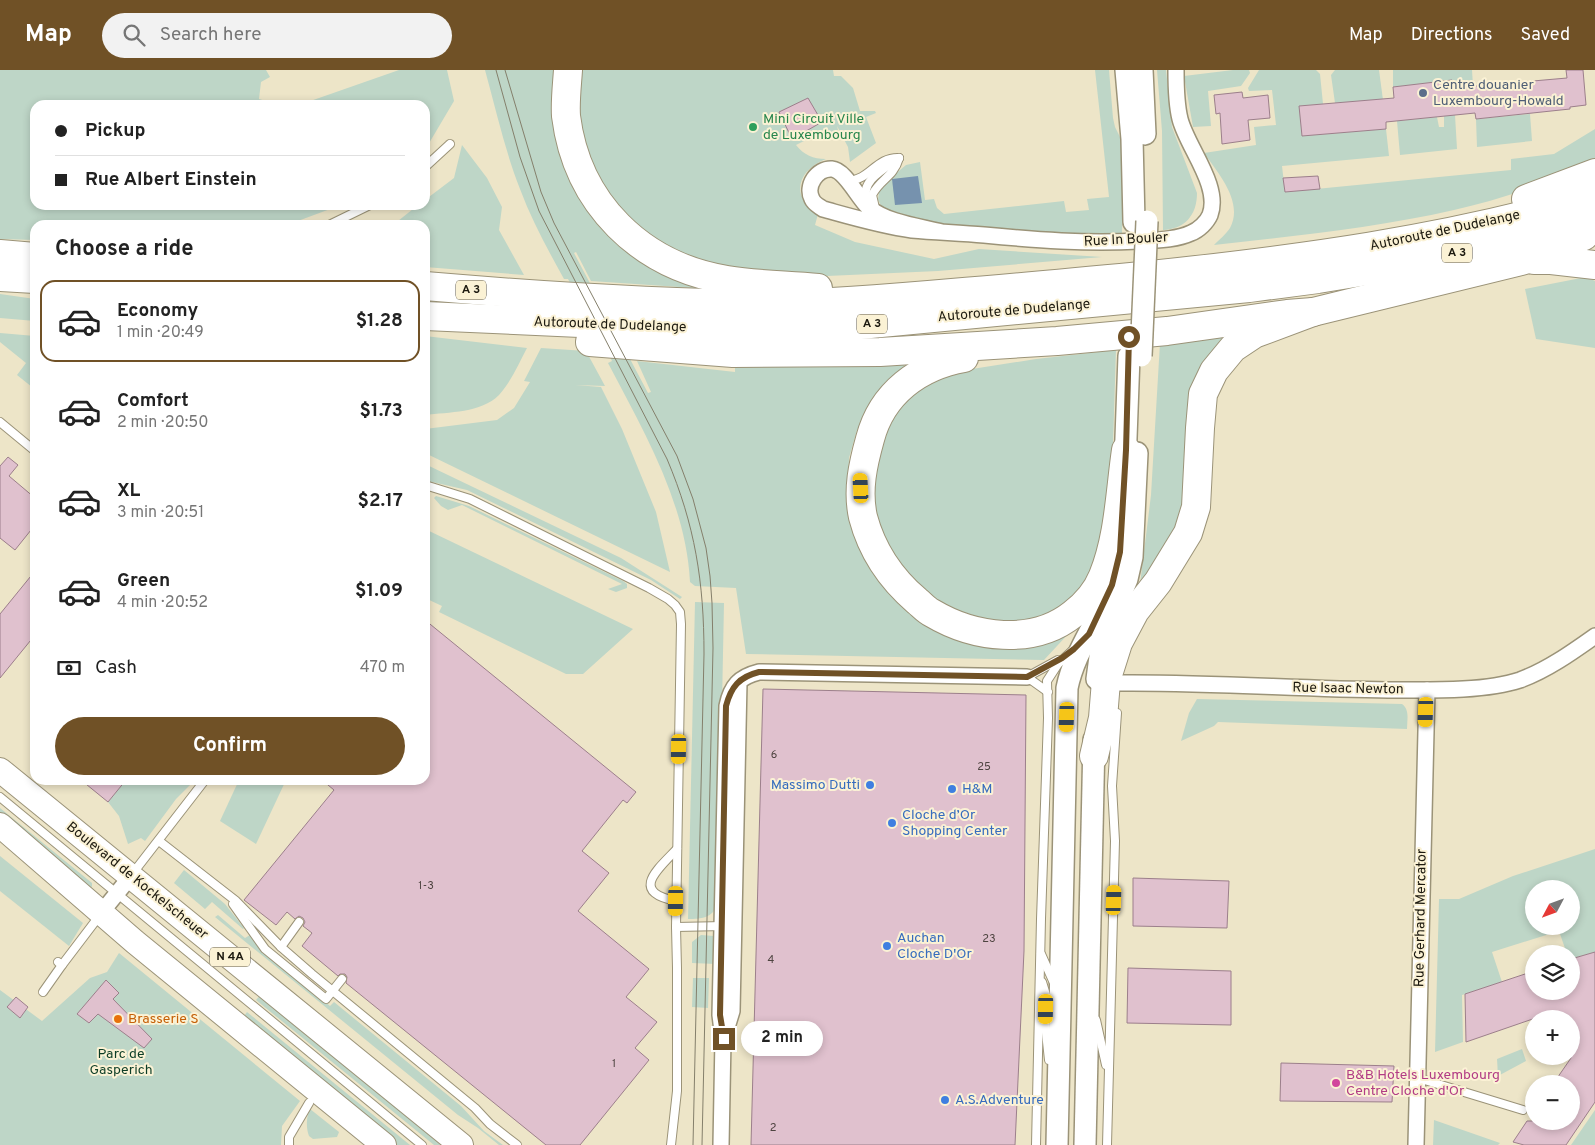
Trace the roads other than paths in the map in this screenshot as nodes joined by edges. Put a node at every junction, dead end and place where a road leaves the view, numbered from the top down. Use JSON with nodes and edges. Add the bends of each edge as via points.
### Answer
{"nodes":[{"id":1,"x":568,"y":70,"type":"edge"},
{"id":2,"x":1142,"y":70,"type":"edge"},
{"id":3,"x":1176,"y":70,"type":"edge"},
{"id":4,"x":1122,"y":75,"type":"edge"},
{"id":5,"x":450,"y":144,"type":"dead end"},
{"id":6,"x":430,"y":162,"type":"edge"},
{"id":7,"x":1595,"y":173,"type":"edge"},
{"id":8,"x":847,"y":181,"type":"junction"},
{"id":9,"x":1595,"y":196,"type":"edge"},
{"id":10,"x":360,"y":210,"type":"edge"},
{"id":11,"x":878,"y":214,"type":"junction"},
{"id":12,"x":1595,"y":218,"type":"edge"},
{"id":13,"x":339,"y":220,"type":"edge"},
{"id":14,"x":1140,"y":222,"type":"junction"},
{"id":15,"x":942,"y":232,"type":"junction"},
{"id":16,"x":1595,"y":232,"type":"edge"},
{"id":17,"x":1436,"y":236,"type":"junction"},
{"id":18,"x":30,"y":252,"type":"edge"},
{"id":19,"x":0,"y":253,"type":"edge"},
{"id":20,"x":30,"y":256,"type":"edge"},
{"id":21,"x":1525,"y":260,"type":"junction"},
{"id":22,"x":1595,"y":265,"type":"edge"},
{"id":23,"x":0,"y":277,"type":"edge"},
{"id":24,"x":30,"y":279,"type":"edge"},
{"id":25,"x":430,"y":286,"type":"edge"},
{"id":26,"x":916,"y":296,"type":"junction"},
{"id":27,"x":1313,"y":312,"type":"junction"},
{"id":28,"x":431,"y":317,"type":"edge"},
{"id":29,"x":1057,"y":341,"type":"junction"},
{"id":30,"x":1135,"y":356,"type":"junction"},
{"id":31,"x":0,"y":422,"type":"edge"},
{"id":32,"x":30,"y":444,"type":"edge"},
{"id":33,"x":1126,"y":450,"type":"junction"},
{"id":34,"x":430,"y":487,"type":"edge"},
{"id":35,"x":1158,"y":582,"type":"junction"},
{"id":36,"x":1595,"y":636,"type":"edge"},
{"id":37,"x":1129,"y":640,"type":"dead end"},
{"id":38,"x":1082,"y":642,"type":"junction"},
{"id":39,"x":1027,"y":677,"type":"junction"},
{"id":40,"x":1119,"y":688,"type":"joint"},
{"id":41,"x":1427,"y":690,"type":"junction"},
{"id":42,"x":1048,"y":692,"type":"junction"},
{"id":43,"x":1094,"y":756,"type":"junction"},
{"id":44,"x":0,"y":770,"type":"edge"},
{"id":45,"x":201,"y":785,"type":"edge"},
{"id":46,"x":0,"y":797,"type":"edge"},
{"id":47,"x":0,"y":825,"type":"edge"},
{"id":48,"x":159,"y":840,"type":"junction"},
{"id":49,"x":677,"y":850,"type":"junction"},
{"id":50,"x":124,"y":885,"type":"junction"},
{"id":51,"x":224,"y":892,"type":"junction"},
{"id":52,"x":676,"y":901,"type":"junction"},
{"id":53,"x":101,"y":913,"type":"junction"},
{"id":54,"x":300,"y":922,"type":"dead end"},
{"id":55,"x":676,"y":926,"type":"junction"},
{"id":56,"x":728,"y":926,"type":"junction"},
{"id":57,"x":281,"y":947,"type":"junction"},
{"id":58,"x":1040,"y":953,"type":"junction"},
{"id":59,"x":1040,"y":973,"type":"junction"},
{"id":60,"x":342,"y":979,"type":"dead end"},
{"id":61,"x":1088,"y":982,"type":"junction"},
{"id":62,"x":333,"y":991,"type":"junction"},
{"id":63,"x":43,"y":992,"type":"dead end"},
{"id":64,"x":1060,"y":997,"type":"junction"},
{"id":65,"x":1049,"y":1064,"type":"dead end"},
{"id":66,"x":1418,"y":1078,"type":"junction"},
{"id":67,"x":1108,"y":1079,"type":"junction"},
{"id":68,"x":309,"y":1103,"type":"dead end"},
{"id":69,"x":1048,"y":1103,"type":"dead end"},
{"id":70,"x":1523,"y":1110,"type":"dead end"},
{"id":71,"x":1057,"y":1139,"type":"edge"},
{"id":72,"x":288,"y":1145,"type":"edge"},
{"id":73,"x":384,"y":1145,"type":"edge"},
{"id":74,"x":422,"y":1145,"type":"edge"},
{"id":75,"x":461,"y":1145,"type":"edge"},
{"id":76,"x":517,"y":1145,"type":"edge"},
{"id":77,"x":671,"y":1145,"type":"edge"},
{"id":78,"x":721,"y":1145,"type":"edge"},
{"id":79,"x":1036,"y":1145,"type":"edge"},
{"id":80,"x":1085,"y":1145,"type":"edge"},
{"id":81,"x":1107,"y":1145,"type":"edge"},
{"id":82,"x":1416,"y":1145,"type":"edge"}],
"edges":[{"from":1,"to":26,"type":"highway","number":"A 3","via":[[566,114],[573,151],[605,212],[642,247],[678,266],[726,280]]},
{"from":2,"to":14,"type":"main road","via":[[1146,141]]},
{"from":3,"to":15,"type":"street","name":"Rue In Bouler","via":[[1180,119],[1212,197],[1209,217],[1192,233],[1167,239],[1065,242]]},
{"from":4,"to":14,"type":"main road"},
{"from":5,"to":6,"type":"lane"},
{"from":7,"to":17,"type":"highway","number":"A 3"},
{"from":8,"to":11,"type":"street","name":"Rue In Bouler","via":[[861,200]]},
{"from":8,"to":11,"type":"lane","via":[[862,178],[885,160],[898,158],[896,169],[872,195]]},
{"from":8,"to":15,"type":"street","name":"Rue In Bouler","via":[[833,169],[821,172],[812,180],[812,199],[823,208],[875,223]]},
{"from":9,"to":17,"type":"highway","name":"Autoroute de Dudelange","number":"A 3"},
{"from":10,"to":13,"type":"lane"},
{"from":11,"to":15,"type":"street","name":"Rue In Bouler"},
{"from":12,"to":28,"type":"highway","name":"Autoroute de Dudelange","number":"A 3","via":[[1491,246],[1318,279],[860,325],[712,330]]},
{"from":14,"to":30,"type":"main road"},
{"from":16,"to":21,"type":"highway","number":"A 3"},
{"from":17,"to":26,"type":"highway","name":"Autoroute de Dudelange","number":"A 3","via":[[1246,265]]},
{"from":18,"to":19,"type":"lane"},
{"from":19,"to":20,"type":"highway"},
{"from":21,"to":22,"type":"highway"},
{"from":21,"to":27,"type":"highway","number":"A 3"},
{"from":23,"to":24,"type":"highway"},
{"from":25,"to":26,"type":"highway","name":"Autoroute de Dudelange","number":"A 3","via":[[516,294],[782,304]]},
{"from":27,"to":29,"type":"highway","number":"A 3"},
{"from":27,"to":35,"type":"highway","number":"A 3","via":[[1254,334],[1233,348],[1214,371],[1203,394],[1196,507],[1188,533]]},
{"from":28,"to":29,"type":"highway","number":"A 3","via":[[526,336],[733,354],[880,352]]},
{"from":29,"to":33,"type":"highway","number":"A 3","via":[[960,359],[931,368],[902,384],[882,408],[871,433],[861,474],[863,515],[873,546],[887,571],[930,612],[957,626],[1005,635],[1042,632],[1062,623],[1086,604],[1103,577],[1113,542]]},
{"from":30,"to":33,"type":"main road"},
{"from":30,"to":43,"type":"main road","via":[[1132,556],[1104,635],[1097,676]]},
{"from":31,"to":32,"type":"lane"},
{"from":33,"to":38,"type":"main road","via":[[1120,552],[1112,585]]},
{"from":34,"to":49,"type":"lane","via":[[478,502],[649,588],[668,599],[680,612]]},
{"from":35,"to":37,"type":"lane"},
{"from":35,"to":43,"type":"highway","number":"A 3","via":[[1135,611],[1118,643],[1106,681],[1103,718]]},
{"from":36,"to":41,"type":"street","name":"Rue Isaac Newton","via":[[1561,659],[1519,680],[1482,687]]},
{"from":38,"to":39,"type":"lane","via":[[1062,658]]},
{"from":38,"to":42,"type":"lane","via":[[1050,673]]},
{"from":38,"to":64,"type":"main road","via":[[1067,688]]},
{"from":39,"to":42,"type":"lane"},
{"from":39,"to":56,"type":"street","via":[[759,672],[739,682],[730,691],[726,706]]},
{"from":40,"to":41,"type":"street","name":"Rue Isaac Newton"},
{"from":40,"to":67,"type":"lane","via":[[1112,786],[1115,841]]},
{"from":41,"to":66,"type":"street","name":"Rue Gerhard Mercator"},
{"from":42,"to":58,"type":"lane"},
{"from":43,"to":61,"type":"main road"},
{"from":44,"to":50,"type":"main road","name":"Boulevard de Kockelscheuer","number":"N 4A"},
{"from":45,"to":48,"type":"lane"},
{"from":46,"to":50,"type":"lane","name":"Boulevard de Kockelscheuer"},
{"from":47,"to":53,"type":"main road"},
{"from":48,"to":50,"type":"lane"},
{"from":48,"to":51,"type":"lane"},
{"from":49,"to":52,"type":"lane"},
{"from":49,"to":52,"type":"lane","via":[[654,873],[651,883],[655,894]]},
{"from":50,"to":53,"type":"street"},
{"from":50,"to":74,"type":"lane","name":"Boulevard de Kockelscheuer"},
{"from":50,"to":75,"type":"main road","name":"Boulevard de Kockelscheuer","number":"N 4A"},
{"from":51,"to":57,"type":"lane"},
{"from":51,"to":62,"type":"lane","via":[[265,949],[326,999]]},
{"from":52,"to":55,"type":"lane"},
{"from":53,"to":63,"type":"lane","via":[[60,964]]},
{"from":53,"to":73,"type":"main road"},
{"from":54,"to":57,"type":"lane"},
{"from":55,"to":56,"type":"lane"},
{"from":55,"to":77,"type":"lane","via":[[677,1091]]},
{"from":56,"to":78,"type":"street","via":[[732,1011],[724,1039]]},
{"from":57,"to":62,"type":"lane"},
{"from":58,"to":59,"type":"lane"},
{"from":58,"to":64,"type":"lane"},
{"from":59,"to":65,"type":"lane","via":[[1046,994]]},
{"from":59,"to":79,"type":"lane"},
{"from":60,"to":62,"type":"lane"},
{"from":61,"to":67,"type":"lane"},
{"from":61,"to":80,"type":"main road"},
{"from":62,"to":76,"type":"lane"},
{"from":64,"to":71,"type":"main road"},
{"from":66,"to":70,"type":"lane"},
{"from":66,"to":82,"type":"street","name":"Rue Gerhard Mercator"},
{"from":67,"to":81,"type":"lane"},
{"from":68,"to":72,"type":"lane","via":[[289,1137]]},
{"from":69,"to":71,"type":"lane"}]}
